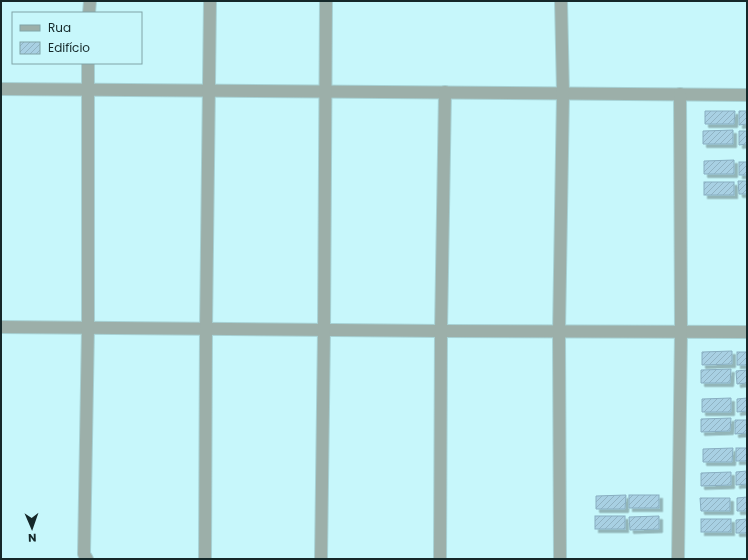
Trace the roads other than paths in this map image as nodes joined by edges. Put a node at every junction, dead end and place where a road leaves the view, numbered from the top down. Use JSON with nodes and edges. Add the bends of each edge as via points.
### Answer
{"nodes":[{"id":1,"x":90,"y":1,"type":"edge"},
{"id":2,"x":210,"y":1,"type":"edge"},
{"id":3,"x":326,"y":1,"type":"edge"},
{"id":4,"x":561,"y":1,"type":"edge"},
{"id":5,"x":89,"y":12,"type":"edge"},
{"id":6,"x":88,"y":64,"type":"edge"},
{"id":7,"x":1,"y":89,"type":"edge"},
{"id":8,"x":88,"y":89,"type":"junction"},
{"id":9,"x":209,"y":91,"type":"junction"},
{"id":10,"x":325,"y":91,"type":"junction"},
{"id":11,"x":445,"y":92,"type":"junction"},
{"id":12,"x":563,"y":93,"type":"junction"},
{"id":13,"x":680,"y":94,"type":"junction"},
{"id":14,"x":747,"y":95,"type":"edge"},
{"id":15,"x":1,"y":327,"type":"edge"},
{"id":16,"x":88,"y":328,"type":"junction"},
{"id":17,"x":206,"y":329,"type":"junction"},
{"id":18,"x":324,"y":330,"type":"junction"},
{"id":19,"x":441,"y":331,"type":"junction"},
{"id":20,"x":559,"y":332,"type":"junction"},
{"id":21,"x":681,"y":332,"type":"junction"},
{"id":22,"x":747,"y":332,"type":"edge"},
{"id":23,"x":87,"y":559,"type":"edge"},
{"id":24,"x":205,"y":559,"type":"edge"},
{"id":25,"x":321,"y":559,"type":"edge"},
{"id":26,"x":440,"y":559,"type":"edge"},
{"id":27,"x":560,"y":559,"type":"edge"},
{"id":28,"x":678,"y":559,"type":"edge"}],
"edges":[{"from":1,"to":5,"type":"street"},
{"from":2,"to":9,"type":"street"},
{"from":3,"to":10,"type":"street"},
{"from":4,"to":12,"type":"street"},
{"from":6,"to":8,"type":"street"},
{"from":7,"to":8,"type":"street"},
{"from":8,"to":9,"type":"street"},
{"from":8,"to":16,"type":"street"},
{"from":9,"to":10,"type":"street"},
{"from":9,"to":17,"type":"street"},
{"from":10,"to":11,"type":"street"},
{"from":10,"to":18,"type":"street"},
{"from":11,"to":12,"type":"street"},
{"from":11,"to":19,"type":"street"},
{"from":12,"to":13,"type":"street"},
{"from":12,"to":20,"type":"street"},
{"from":13,"to":14,"type":"street"},
{"from":13,"to":21,"type":"street"},
{"from":15,"to":16,"type":"street"},
{"from":16,"to":17,"type":"street"},
{"from":16,"to":23,"type":"street","via":[[84,554]]},
{"from":17,"to":18,"type":"street"},
{"from":17,"to":24,"type":"street"},
{"from":18,"to":19,"type":"street"},
{"from":18,"to":25,"type":"street"},
{"from":19,"to":20,"type":"street"},
{"from":19,"to":26,"type":"street"},
{"from":20,"to":21,"type":"street"},
{"from":20,"to":27,"type":"street"},
{"from":21,"to":22,"type":"street"},
{"from":21,"to":28,"type":"street"}]}
